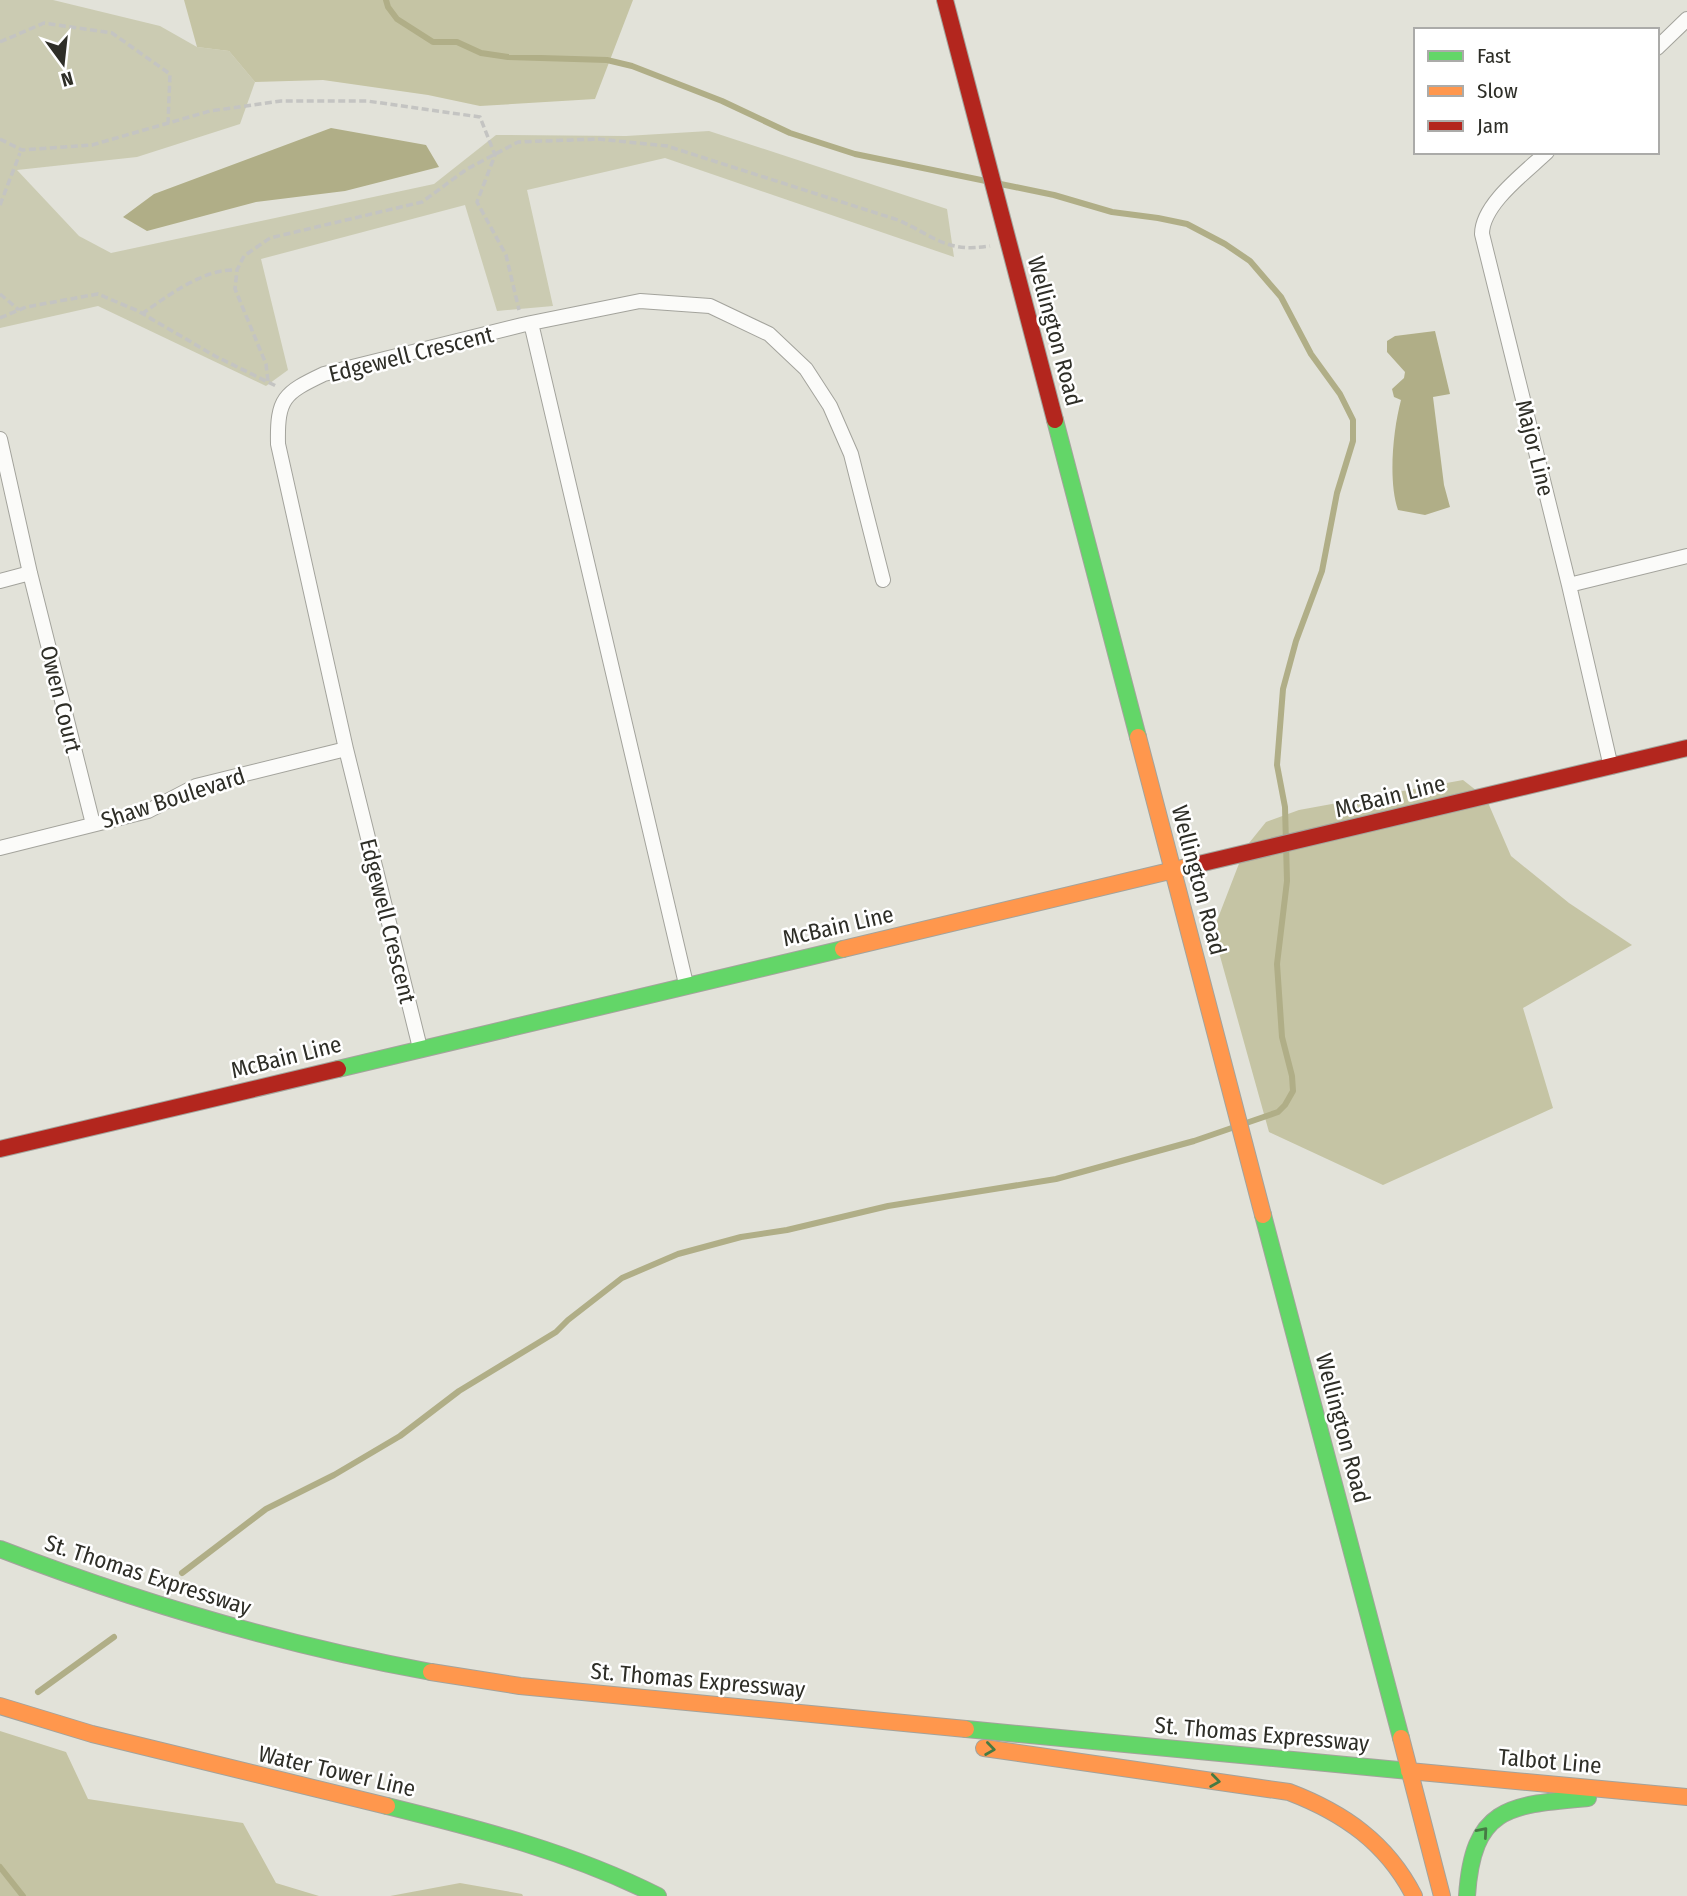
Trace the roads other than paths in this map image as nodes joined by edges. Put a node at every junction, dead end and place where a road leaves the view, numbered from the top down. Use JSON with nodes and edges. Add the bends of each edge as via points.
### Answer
{"nodes":[{"id":1,"x":945,"y":0,"type":"edge"},
{"id":2,"x":1687,"y":19,"type":"edge"},
{"id":3,"x":1659,"y":46,"type":"edge"},
{"id":4,"x":1545,"y":154,"type":"edge"},
{"id":5,"x":527,"y":324,"type":"junction"},
{"id":6,"x":0,"y":439,"type":"edge"},
{"id":7,"x":1687,"y":556,"type":"edge"},
{"id":8,"x":30,"y":573,"type":"junction"},
{"id":9,"x":883,"y":580,"type":"dead end"},
{"id":10,"x":0,"y":581,"type":"edge"},
{"id":11,"x":1569,"y":585,"type":"junction"},
{"id":12,"x":1687,"y":748,"type":"edge"},
{"id":13,"x":346,"y":749,"type":"junction"},
{"id":14,"x":1611,"y":766,"type":"junction"},
{"id":15,"x":93,"y":824,"type":"junction"},
{"id":16,"x":0,"y":848,"type":"edge"},
{"id":17,"x":1173,"y":872,"type":"junction"},
{"id":18,"x":686,"y":984,"type":"junction"},
{"id":19,"x":420,"y":1048,"type":"junction"},
{"id":20,"x":0,"y":1149,"type":"edge"},
{"id":21,"x":0,"y":1549,"type":"edge"},
{"id":22,"x":631,"y":1696,"type":"junction"},
{"id":23,"x":0,"y":1706,"type":"edge"},
{"id":24,"x":1409,"y":1771,"type":"junction"},
{"id":25,"x":1648,"y":1793,"type":"junction"},
{"id":26,"x":1687,"y":1797,"type":"edge"},
{"id":27,"x":658,"y":1896,"type":"edge"},
{"id":28,"x":1414,"y":1896,"type":"edge"},
{"id":29,"x":1442,"y":1896,"type":"edge"},
{"id":30,"x":1467,"y":1896,"type":"edge"}],
"edges":[{"from":1,"to":17,"type":"main road","name":"Wellington Road"},
{"from":2,"to":3,"type":"street"},
{"from":4,"to":11,"type":"street","name":"Major Line","via":[[1488,211],[1482,233]]},
{"from":5,"to":9,"type":"street","name":"Edgewell Crescent","via":[[640,301],[710,306],[769,334],[806,369],[830,406],[850,454]]},
{"from":5,"to":13,"type":"street","name":"Edgewell Crescent","via":[[324,374],[283,401],[278,444]]},
{"from":5,"to":18,"type":"street"},
{"from":6,"to":8,"type":"street","name":"Owen Court"},
{"from":7,"to":11,"type":"street"},
{"from":8,"to":10,"type":"street"},
{"from":8,"to":15,"type":"street","name":"Owen Court"},
{"from":11,"to":14,"type":"street","name":"Major Line"},
{"from":12,"to":14,"type":"main road","name":"McBain Line"},
{"from":13,"to":15,"type":"street","name":"Shaw Boulevard","via":[[196,786],[148,811]]},
{"from":13,"to":19,"type":"street","name":"Edgewell Crescent"},
{"from":14,"to":17,"type":"main road","name":"McBain Line"},
{"from":15,"to":16,"type":"street","name":"Shaw Boulevard"},
{"from":17,"to":18,"type":"main road","name":"McBain Line"},
{"from":17,"to":24,"type":"main road","name":"Wellington Road"},
{"from":18,"to":19,"type":"main road","name":"McBain Line"},
{"from":19,"to":20,"type":"main road","name":"McBain Line"},
{"from":21,"to":22,"type":"main road","name":"St. Thomas Expressway","via":[[174,1611],[353,1658],[432,1674]]},
{"from":22,"to":24,"type":"main road","name":"St. Thomas Expressway"},
{"from":22,"to":28,"type":"main road","one_way":true,"via":[[1289,1792],[1317,1801],[1360,1828],[1397,1866]]},
{"from":23,"to":27,"type":"main road","name":"Water Tower Line","via":[[39,1721],[523,1842],[625,1878]]},
{"from":24,"to":25,"type":"main road","name":"Talbot Line"},
{"from":24,"to":29,"type":"main road","name":"Wellington Road"},
{"from":25,"to":26,"type":"main road","name":"Talbot Line"},
{"from":30,"to":25,"type":"main road","one_way":true,"via":[[1473,1847],[1502,1815],[1540,1802]]}]}
